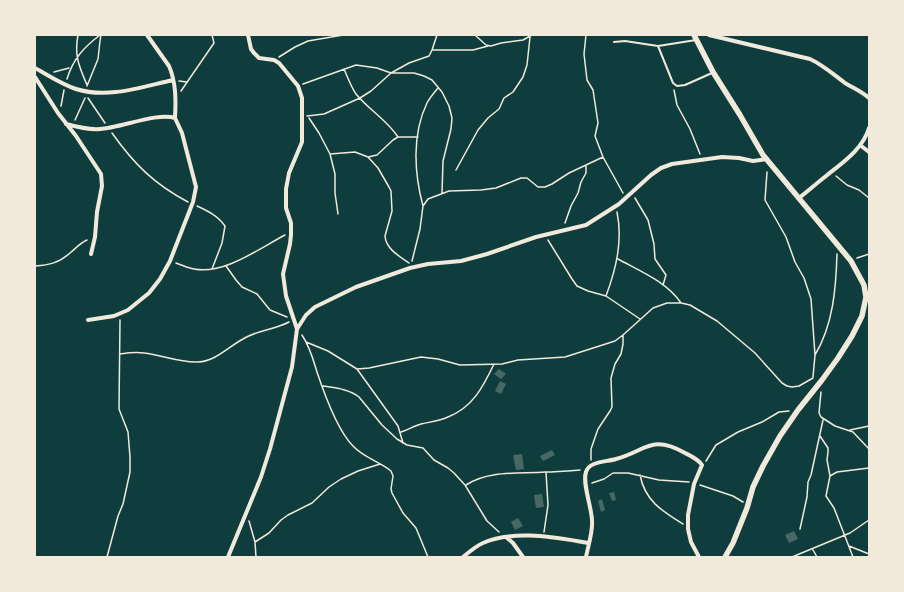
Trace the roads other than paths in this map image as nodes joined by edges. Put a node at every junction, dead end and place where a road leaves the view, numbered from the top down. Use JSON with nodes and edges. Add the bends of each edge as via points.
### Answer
{"nodes":[{"id":1,"x":147,"y":35,"type":"edge"},
{"id":2,"x":248,"y":35,"type":"edge"},
{"id":3,"x":709,"y":35,"type":"edge"},
{"id":4,"x":696,"y":37,"type":"edge"},
{"id":5,"x":614,"y":42,"type":"dead end"},
{"id":6,"x":658,"y":46,"type":"junction"},
{"id":7,"x":35,"y":68,"type":"edge"},
{"id":8,"x":713,"y":72,"type":"junction"},
{"id":9,"x":35,"y":77,"type":"edge"},
{"id":10,"x":173,"y":80,"type":"junction"},
{"id":11,"x":869,"y":98,"type":"edge"},
{"id":12,"x":175,"y":118,"type":"junction"},
{"id":13,"x":66,"y":124,"type":"junction"},
{"id":14,"x":869,"y":128,"type":"edge"},
{"id":15,"x":860,"y":145,"type":"junction"},
{"id":16,"x":869,"y":152,"type":"edge"},
{"id":17,"x":766,"y":160,"type":"junction"},
{"id":18,"x":799,"y":198,"type":"junction"},
{"id":19,"x":91,"y":254,"type":"dead end"},
{"id":20,"x":88,"y":320,"type":"dead end"},
{"id":21,"x":298,"y":329,"type":"junction"},
{"id":22,"x":506,"y":537,"type":"junction"},
{"id":23,"x":589,"y":543,"type":"junction"},
{"id":24,"x":228,"y":557,"type":"edge"},
{"id":25,"x":463,"y":557,"type":"edge"},
{"id":26,"x":523,"y":557,"type":"edge"},
{"id":27,"x":586,"y":557,"type":"edge"},
{"id":28,"x":699,"y":557,"type":"edge"},
{"id":29,"x":725,"y":557,"type":"edge"}],
"edges":[{"from":1,"to":10,"type":"street","via":[[169,66]]},
{"from":2,"to":21,"type":"street","via":[[251,49],[257,56],[274,60],[279,64],[298,86],[302,98],[302,142],[289,173],[286,189],[286,208],[291,232],[283,274],[286,296]]},
{"from":3,"to":11,"type":"street","via":[[810,59]]},
{"from":4,"to":6,"type":"lane"},
{"from":4,"to":8,"type":"street"},
{"from":5,"to":6,"type":"lane"},
{"from":6,"to":8,"type":"lane","via":[[673,83],[677,86]]},
{"from":7,"to":10,"type":"street","via":[[66,85],[105,94]]},
{"from":8,"to":17,"type":"street"},
{"from":9,"to":13,"type":"street"},
{"from":10,"to":12,"type":"street"},
{"from":12,"to":13,"type":"street","via":[[160,117],[100,129]]},
{"from":12,"to":20,"type":"street","via":[[182,133],[196,187],[192,205],[170,261],[149,293],[128,310]]},
{"from":13,"to":19,"type":"street","via":[[101,174]]},
{"from":14,"to":15,"type":"street"},
{"from":15,"to":16,"type":"street"},
{"from":15,"to":18,"type":"street","via":[[851,156]]},
{"from":17,"to":18,"type":"street"},
{"from":17,"to":21,"type":"street","via":[[722,157],[677,162],[661,168],[616,206],[586,224],[461,261],[410,268],[356,286],[315,307],[300,322]]},
{"from":18,"to":29,"type":"street","via":[[851,261],[860,276],[866,297],[862,316],[849,341],[798,410],[763,466]]},
{"from":21,"to":24,"type":"street","via":[[292,367],[270,449]]},
{"from":22,"to":23,"type":"street","via":[[527,535]]},
{"from":22,"to":25,"type":"street","via":[[483,543]]},
{"from":22,"to":26,"type":"street"},
{"from":23,"to":27,"type":"street"},
{"from":23,"to":28,"type":"street","via":[[593,523],[586,484],[588,469],[592,465],[616,459],[648,445],[666,445],[678,449],[702,465],[694,484],[688,515],[691,542]]}]}
